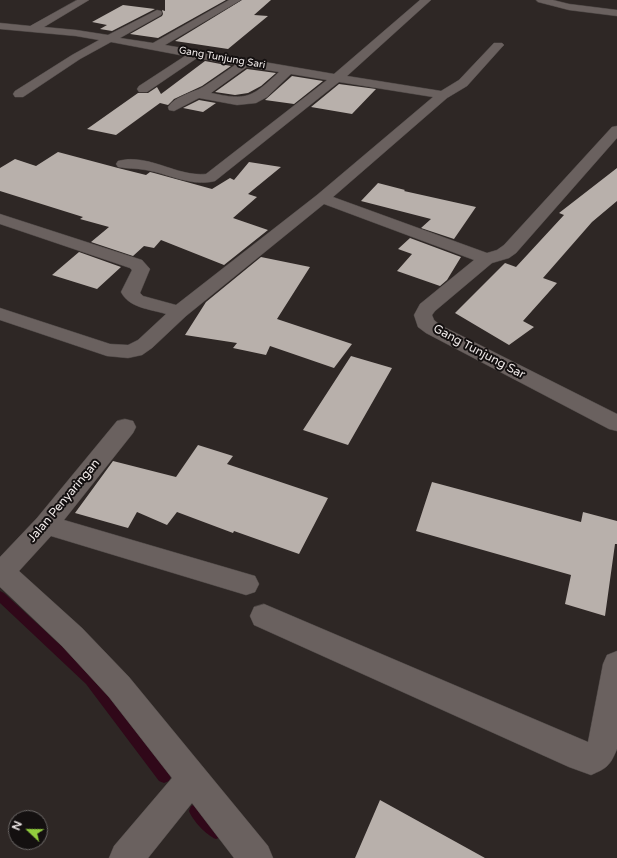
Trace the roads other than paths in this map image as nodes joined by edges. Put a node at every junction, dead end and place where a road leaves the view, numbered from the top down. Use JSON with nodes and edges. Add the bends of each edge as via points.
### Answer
{"nodes":[{"id":1,"x":84,"y":0,"type":"edge"},
{"id":2,"x":236,"y":0,"type":"edge"},
{"id":3,"x":426,"y":0,"type":"edge"},
{"id":4,"x":541,"y":0,"type":"edge"},
{"id":5,"x":157,"y":12,"type":"dead end"},
{"id":6,"x":617,"y":13,"type":"edge"},
{"id":7,"x":0,"y":26,"type":"edge"},
{"id":8,"x":34,"y":28,"type":"junction"},
{"id":9,"x":109,"y":38,"type":"junction"},
{"id":10,"x":498,"y":45,"type":"dead end"},
{"id":11,"x":155,"y":47,"type":"junction"},
{"id":12,"x":195,"y":54,"type":"junction"},
{"id":13,"x":245,"y":63,"type":"junction"},
{"id":14,"x":289,"y":69,"type":"junction"},
{"id":15,"x":338,"y":77,"type":"junction"},
{"id":16,"x":143,"y":90,"type":"dead end"},
{"id":17,"x":19,"y":94,"type":"dead end"},
{"id":18,"x":199,"y":94,"type":"junction"},
{"id":19,"x":443,"y":94,"type":"junction"},
{"id":20,"x":174,"y":107,"type":"dead end"},
{"id":21,"x":617,"y":130,"type":"edge"},
{"id":22,"x":123,"y":164,"type":"dead end"},
{"id":23,"x":322,"y":198,"type":"junction"},
{"id":24,"x":0,"y":219,"type":"edge"},
{"id":25,"x":486,"y":259,"type":"junction"},
{"id":26,"x":179,"y":312,"type":"junction"},
{"id":27,"x":0,"y":314,"type":"edge"},
{"id":28,"x":617,"y":423,"type":"edge"},
{"id":29,"x":125,"y":427,"type":"dead end"},
{"id":30,"x":46,"y":525,"type":"junction"},
{"id":31,"x":1,"y":572,"type":"edge"},
{"id":32,"x":246,"y":584,"type":"dead end"},
{"id":33,"x":264,"y":616,"type":"dead end"},
{"id":34,"x":617,"y":664,"type":"edge"},
{"id":35,"x":192,"y":778,"type":"junction"},
{"id":36,"x":126,"y":858,"type":"edge"},
{"id":37,"x":256,"y":858,"type":"edge"}],
"edges":[{"from":1,"to":8,"type":"street"},
{"from":2,"to":11,"type":"street"},
{"from":3,"to":15,"type":"street"},
{"from":4,"to":6,"type":"street","via":[[569,7]]},
{"from":5,"to":9,"type":"street"},
{"from":7,"to":8,"type":"street","name":"Gang Tunjung Sari"},
{"from":8,"to":9,"type":"street","name":"Gang Tunjung Sari"},
{"from":9,"to":11,"type":"street","name":"Gang Tunjung Sari"},
{"from":9,"to":17,"type":"street"},
{"from":10,"to":19,"type":"street","via":[[463,83]]},
{"from":11,"to":12,"type":"street","name":"Gang Tunjung Sari"},
{"from":12,"to":13,"type":"street","name":"Gang Tunjung Sari"},
{"from":12,"to":16,"type":"street"},
{"from":13,"to":14,"type":"street","name":"Gang Tunjung Sari"},
{"from":13,"to":18,"type":"street"},
{"from":14,"to":15,"type":"street","name":"Gang Tunjung Sari"},
{"from":14,"to":18,"type":"street","via":[[250,100],[238,101]]},
{"from":15,"to":19,"type":"street","name":"Gang Tunjung Sari"},
{"from":15,"to":22,"type":"street","via":[[210,178],[197,179],[142,164]]},
{"from":18,"to":20,"type":"street"},
{"from":19,"to":23,"type":"street"},
{"from":21,"to":25,"type":"street","name":"Gang Tunjung Sar","via":[[510,248],[503,254]]},
{"from":23,"to":25,"type":"street"},
{"from":23,"to":26,"type":"street"},
{"from":24,"to":26,"type":"street","via":[[136,264],[142,269],[130,292],[132,296],[137,300]]},
{"from":25,"to":28,"type":"street","name":"Gang Tunjung Sar","via":[[427,308],[423,315],[425,323]]},
{"from":26,"to":27,"type":"street","via":[[145,344],[135,350],[118,352]]},
{"from":29,"to":30,"type":"street","name":"Jalan Penyaringan"},
{"from":30,"to":31,"type":"street","name":"Jalan Penyaringan"},
{"from":30,"to":32,"type":"street"},
{"from":31,"to":35,"type":"street","via":[[72,637],[119,686]]},
{"from":33,"to":34,"type":"street","via":[[591,759],[598,755],[602,748]]},
{"from":35,"to":36,"type":"street"},
{"from":35,"to":37,"type":"street"}]}
